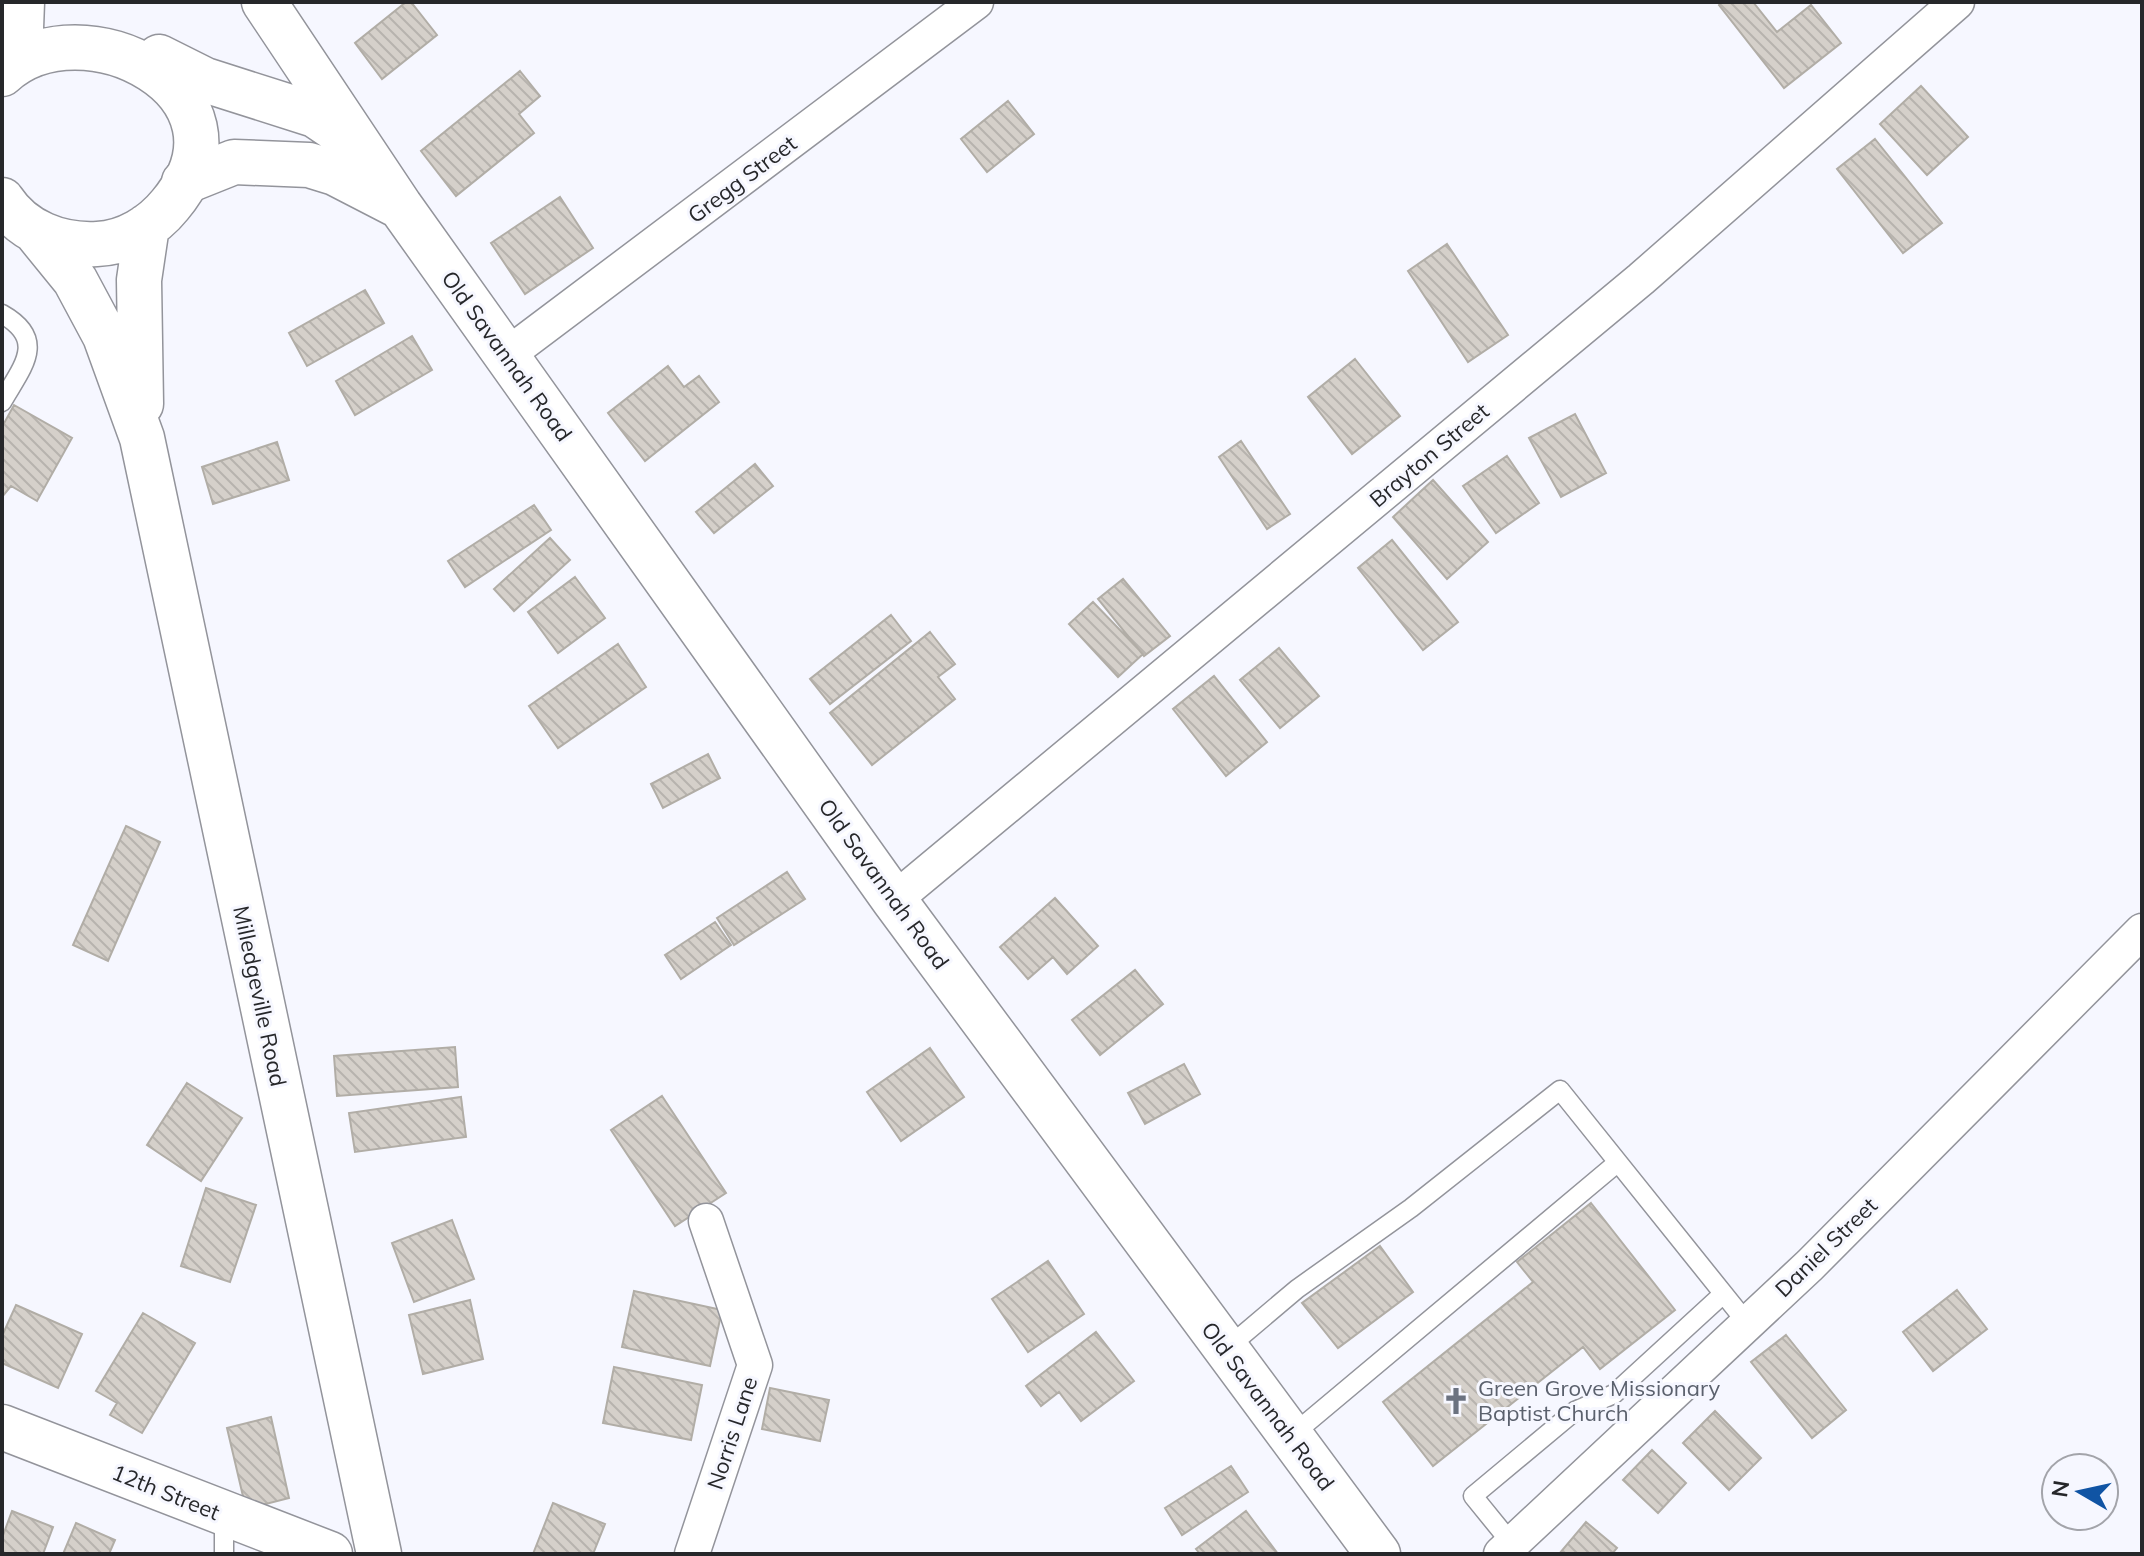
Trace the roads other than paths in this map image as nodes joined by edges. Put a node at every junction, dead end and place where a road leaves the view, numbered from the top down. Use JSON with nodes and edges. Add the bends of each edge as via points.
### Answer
{"nodes":[{"id":1,"x":22,"y":2,"type":"edge"},
{"id":2,"x":264,"y":2,"type":"edge"},
{"id":3,"x":976,"y":2,"type":"edge"},
{"id":4,"x":1957,"y":2,"type":"edge"},
{"id":5,"x":132,"y":35,"type":"junction"},
{"id":6,"x":11,"y":64,"type":"edge"},
{"id":7,"x":358,"y":143,"type":"junction"},
{"id":8,"x":184,"y":182,"type":"junction"},
{"id":9,"x":2,"y":200,"type":"edge"},
{"id":10,"x":400,"y":206,"type":"junction"},
{"id":11,"x":147,"y":226,"type":"junction"},
{"id":12,"x":36,"y":232,"type":"junction"},
{"id":13,"x":2,"y":314,"type":"edge"},
{"id":14,"x":507,"y":355,"type":"junction"},
{"id":15,"x":2,"y":402,"type":"edge"},
{"id":16,"x":142,"y":438,"type":"junction"},
{"id":17,"x":894,"y":900,"type":"junction"},
{"id":18,"x":2142,"y":931,"type":"edge"},
{"id":19,"x":1617,"y":1163,"type":"junction"},
{"id":20,"x":706,"y":1221,"type":"dead end"},
{"id":21,"x":1722,"y":1295,"type":"junction"},
{"id":22,"x":1747,"y":1323,"type":"junction"},
{"id":23,"x":1226,"y":1349,"type":"junction"},
{"id":24,"x":1627,"y":1409,"type":"junction"},
{"id":25,"x":2,"y":1427,"type":"edge"},
{"id":26,"x":1291,"y":1437,"type":"junction"},
{"id":27,"x":224,"y":1534,"type":"edge"},
{"id":28,"x":1507,"y":1549,"type":"edge"},
{"id":29,"x":309,"y":1550,"type":"edge"},
{"id":30,"x":379,"y":1554,"type":"edge"},
{"id":31,"x":692,"y":1554,"type":"edge"},
{"id":32,"x":1378,"y":1554,"type":"edge"}],
"edges":[{"from":1,"to":6,"type":"street"},
{"from":2,"to":7,"type":"street","name":"Old Savannah Road"},
{"from":3,"to":14,"type":"street","name":"Gregg Street"},
{"from":4,"to":17,"type":"street","name":"Brayton Street","via":[[1641,279]]},
{"from":5,"to":6,"type":"street","name":"Old Savannah Road","via":[[94,29],[63,32],[34,44]]},
{"from":5,"to":7,"type":"street","name":"Old Savannah Road","via":[[205,80],[315,115]]},
{"from":5,"to":8,"type":"street","via":[[175,73],[189,100],[196,131]]},
{"from":7,"to":10,"type":"street","name":"Old Savannah Road"},
{"from":8,"to":10,"type":"street","name":"Old Savannah Road","via":[[234,162],[309,165]]},
{"from":8,"to":11,"type":"street","via":[[159,219]]},
{"from":9,"to":12,"type":"street"},
{"from":10,"to":14,"type":"street","name":"Old Savannah Road"},
{"from":11,"to":12,"type":"street","via":[[101,245],[68,244]]},
{"from":11,"to":16,"type":"street","name":"Milledgeville Road","via":[[139,280]]},
{"from":12,"to":16,"type":"street","name":"Milledgeville Road","via":[[75,280],[105,336]]},
{"from":13,"to":15,"type":"lane","via":[[29,339],[28,358]]},
{"from":14,"to":17,"type":"street","name":"Old Savannah Road"},
{"from":16,"to":30,"type":"street","name":"Milledgeville Road"},
{"from":17,"to":23,"type":"street","name":"Old Savannah Road"},
{"from":18,"to":22,"type":"street","name":"Daniel Street"},
{"from":19,"to":21,"type":"lane"},
{"from":19,"to":23,"type":"lane","via":[[1560,1090]]},
{"from":19,"to":26,"type":"lane"},
{"from":20,"to":31,"type":"street","name":"Norris Lane","via":[[755,1365]]},
{"from":21,"to":22,"type":"lane"},
{"from":21,"to":24,"type":"lane"},
{"from":22,"to":24,"type":"street","name":"Daniel Street"},
{"from":23,"to":26,"type":"street","name":"Old Savannah Road"},
{"from":24,"to":28,"type":"street","name":"Daniel Street"},
{"from":24,"to":28,"type":"lane","via":[[1575,1411],[1473,1496]]},
{"from":25,"to":27,"type":"street","name":"12th Street"},
{"from":26,"to":32,"type":"street","name":"Old Savannah Road"},
{"from":27,"to":29,"type":"street","name":"12th Street"}]}
